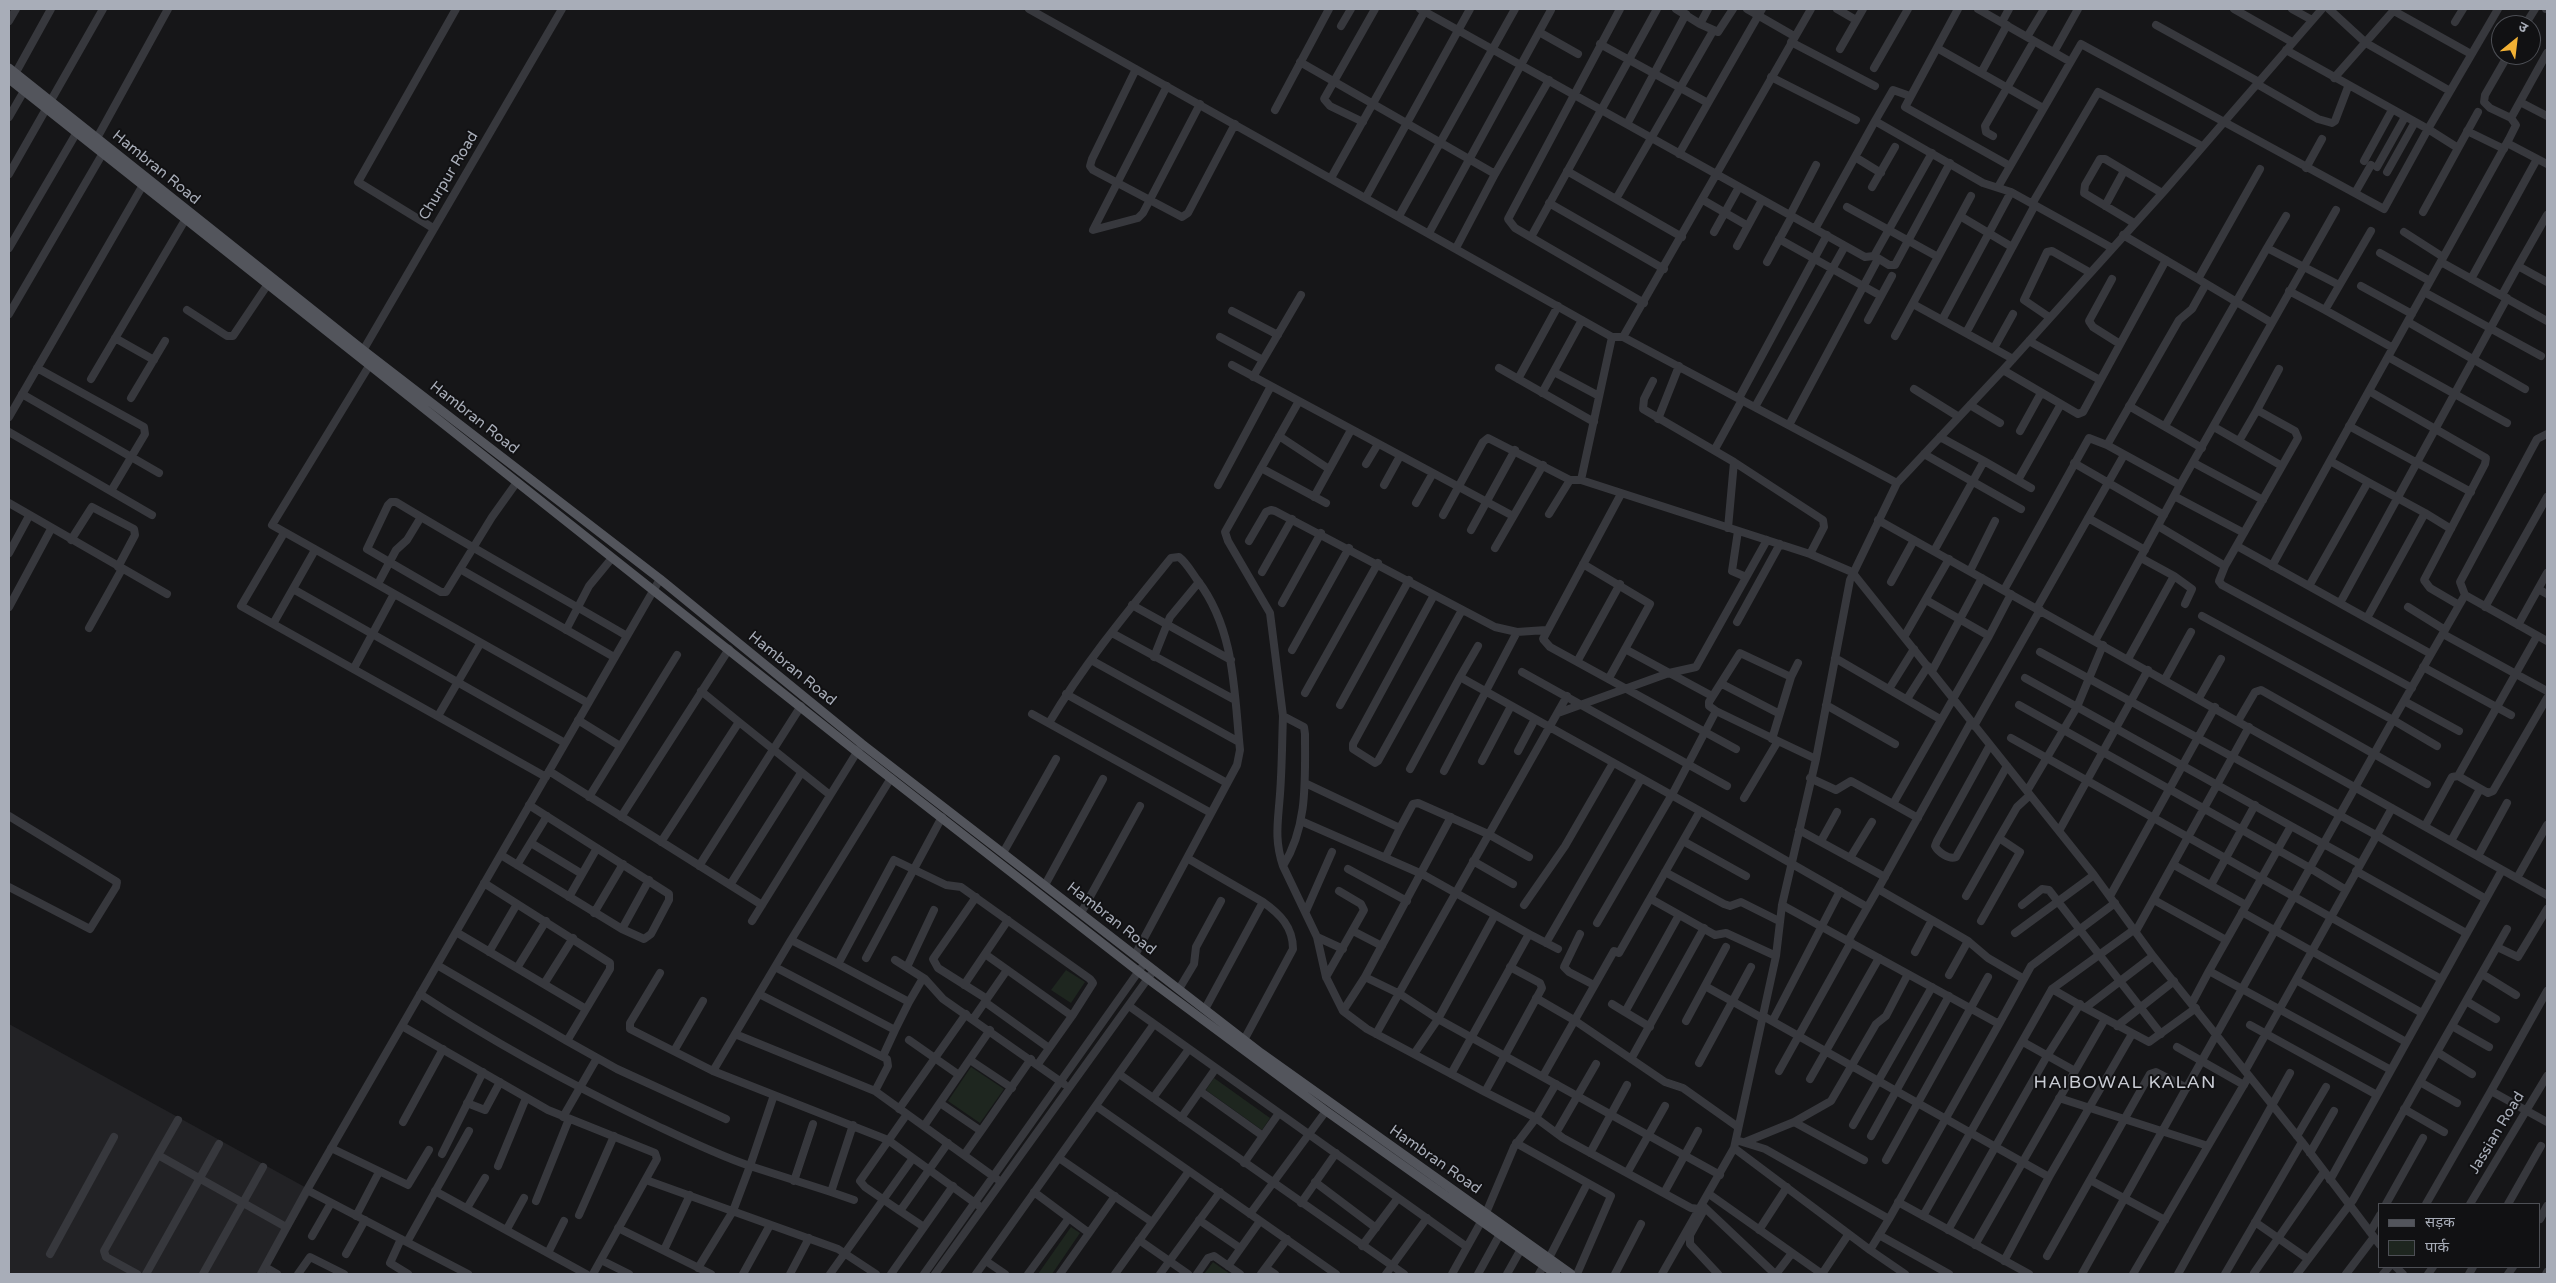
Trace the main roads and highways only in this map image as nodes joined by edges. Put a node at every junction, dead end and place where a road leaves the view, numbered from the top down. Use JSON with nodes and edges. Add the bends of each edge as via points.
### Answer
{"nodes":[{"id":1,"x":11,"y":74,"type":"edge"},
{"id":2,"x":49,"y":105,"type":"junction"},
{"id":3,"x":113,"y":157,"type":"junction"},
{"id":4,"x":187,"y":215,"type":"junction"},
{"id":5,"x":361,"y":354,"type":"junction"},
{"id":6,"x":859,"y":748,"type":"junction"},
{"id":7,"x":930,"y":802,"type":"junction"},
{"id":8,"x":1483,"y":1217,"type":"junction"},
{"id":9,"x":1547,"y":1262,"type":"junction"},
{"id":10,"x":1556,"y":1274,"type":"edge"},
{"id":11,"x":1571,"y":1274,"type":"edge"}],
"edges":[{"from":1,"to":2,"type":"main road","name":"Hambran Road"},
{"from":1,"to":2,"type":"main road","name":"Hambran Road","via":[[24,91]]},
{"from":2,"to":3,"type":"main road","name":"Hambran Road","via":[[97,138]]},
{"from":2,"to":3,"type":"main road","name":"Hambran Road","via":[[77,132]]},
{"from":3,"to":4,"type":"main road","name":"Hambran Road"},
{"from":3,"to":4,"type":"main road","name":"Hambran Road","via":[[143,185]]},
{"from":4,"to":5,"type":"main road","name":"Hambran Road"},
{"from":4,"to":5,"type":"main road","name":"Hambran Road","via":[[268,284]]},
{"from":5,"to":6,"type":"main road","name":"Hambran Road","via":[[660,579]]},
{"from":5,"to":6,"type":"main road","name":"Hambran Road","via":[[369,366],[801,706]]},
{"from":6,"to":7,"type":"main road","name":"Hambran Road"},
{"from":6,"to":7,"type":"main road","name":"Hambran Road","via":[[891,778]]},
{"from":7,"to":8,"type":"main road","name":"Hambran Road","via":[[1003,853],[1244,1040]]},
{"from":7,"to":8,"type":"main road","name":"Hambran Road","via":[[942,817],[1148,979],[1326,1111]]},
{"from":8,"to":9,"type":"main road","name":"Hambran Road"},
{"from":8,"to":9,"type":"main road","name":"Hambran Road","via":[[1521,1249]]},
{"from":9,"to":10,"type":"main road","name":"Hambran Road"},
{"from":9,"to":11,"type":"main road","name":"Hambran Road"}]}
